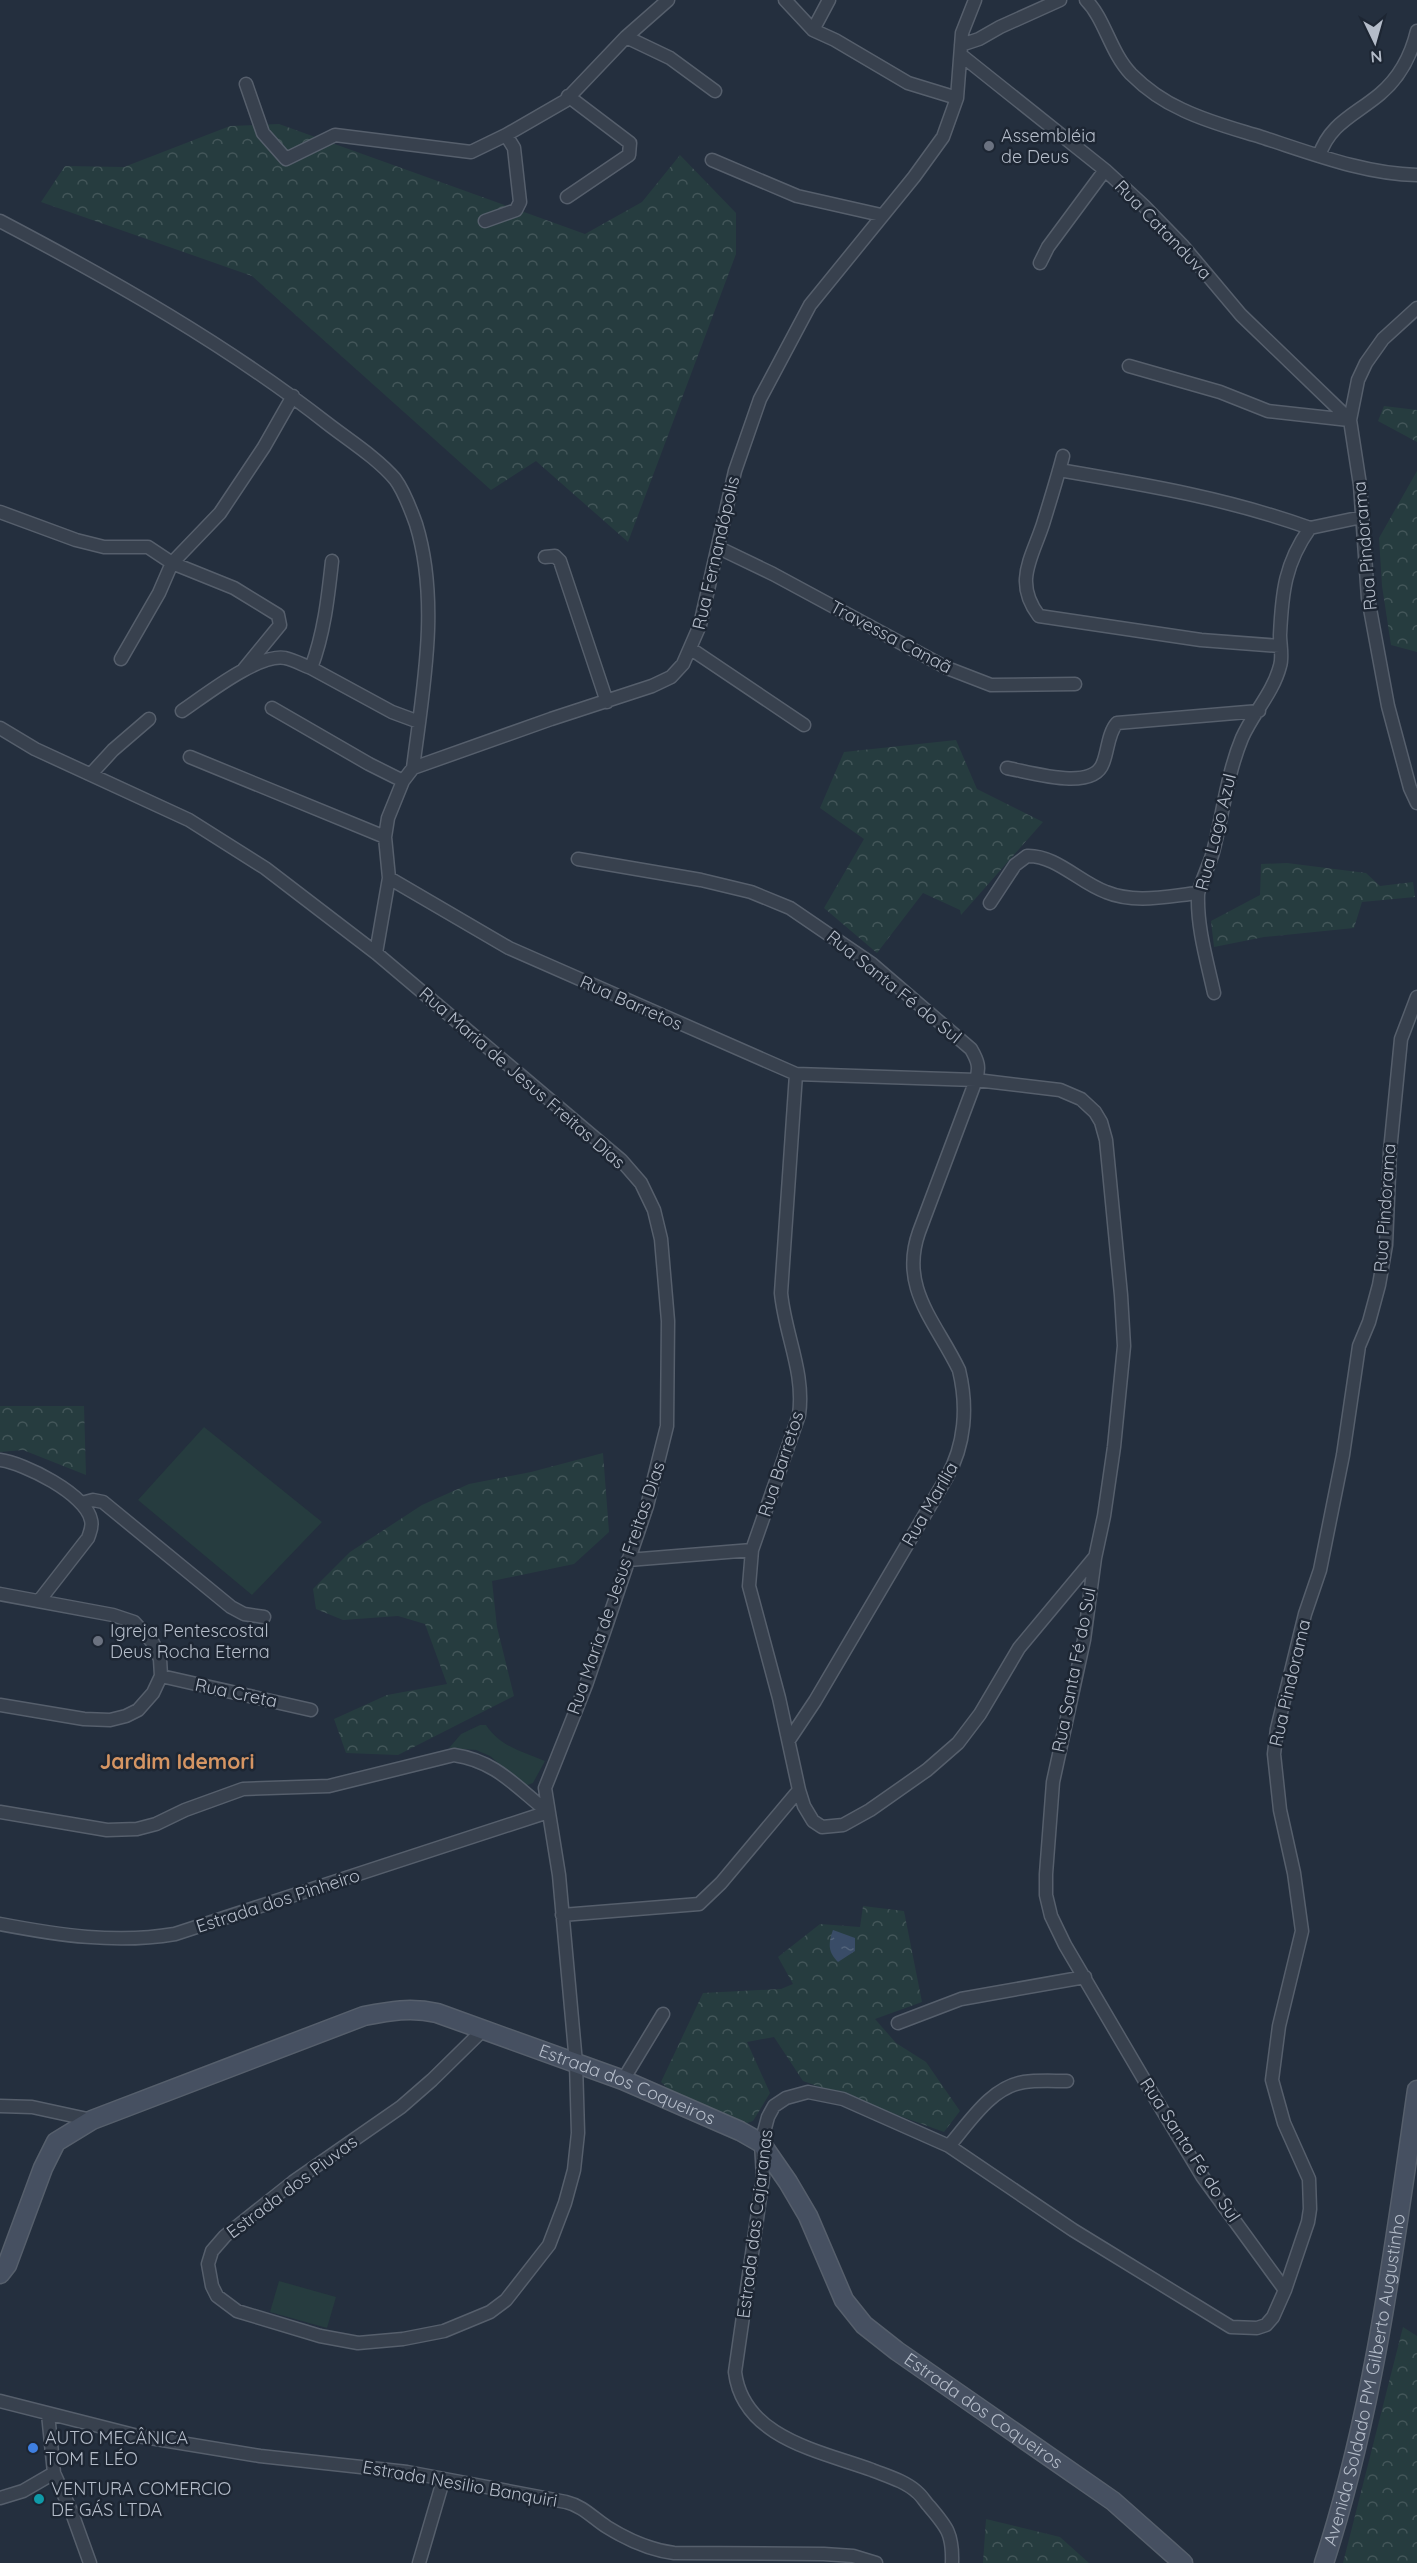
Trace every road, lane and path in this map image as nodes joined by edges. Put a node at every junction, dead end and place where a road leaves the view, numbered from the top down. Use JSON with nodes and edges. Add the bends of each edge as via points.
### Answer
{"nodes":[{"id":1,"x":669,"y":0,"type":"edge"},
{"id":2,"x":785,"y":0,"type":"edge"},
{"id":3,"x":829,"y":0,"type":"edge"},
{"id":4,"x":975,"y":0,"type":"edge"},
{"id":5,"x":1060,"y":0,"type":"edge"},
{"id":6,"x":1086,"y":0,"type":"edge"},
{"id":7,"x":813,"y":30,"type":"junction"},
{"id":8,"x":1417,"y":32,"type":"edge"},
{"id":9,"x":626,"y":37,"type":"junction"},
{"id":10,"x":961,"y":50,"type":"junction"},
{"id":11,"x":246,"y":84,"type":"dead end"},
{"id":12,"x":715,"y":91,"type":"dead end"},
{"id":13,"x":568,"y":96,"type":"junction"},
{"id":14,"x":957,"y":98,"type":"junction"},
{"id":15,"x":506,"y":135,"type":"junction"},
{"id":16,"x":1319,"y":156,"type":"junction"},
{"id":17,"x":712,"y":160,"type":"dead end"},
{"id":18,"x":1105,"y":170,"type":"junction"},
{"id":19,"x":1417,"y":175,"type":"edge"},
{"id":20,"x":567,"y":197,"type":"dead end"},
{"id":21,"x":881,"y":215,"type":"junction"},
{"id":22,"x":0,"y":221,"type":"edge"},
{"id":23,"x":485,"y":221,"type":"dead end"},
{"id":24,"x":1040,"y":263,"type":"dead end"},
{"id":25,"x":1417,"y":308,"type":"edge"},
{"id":26,"x":1129,"y":366,"type":"dead end"},
{"id":27,"x":292,"y":396,"type":"junction"},
{"id":28,"x":1350,"y":420,"type":"junction"},
{"id":29,"x":1063,"y":456,"type":"dead end"},
{"id":30,"x":1059,"y":470,"type":"junction"},
{"id":31,"x":0,"y":512,"type":"edge"},
{"id":32,"x":1362,"y":517,"type":"junction"},
{"id":33,"x":1310,"y":528,"type":"junction"},
{"id":34,"x":719,"y":548,"type":"junction"},
{"id":35,"x":545,"y":557,"type":"dead end"},
{"id":36,"x":332,"y":561,"type":"dead end"},
{"id":37,"x":172,"y":563,"type":"junction"},
{"id":38,"x":1280,"y":646,"type":"junction"},
{"id":39,"x":691,"y":649,"type":"junction"},
{"id":40,"x":121,"y":659,"type":"dead end"},
{"id":41,"x":311,"y":668,"type":"junction"},
{"id":42,"x":244,"y":669,"type":"junction"},
{"id":43,"x":1074,"y":684,"type":"dead end"},
{"id":44,"x":607,"y":702,"type":"junction"},
{"id":45,"x":272,"y":708,"type":"dead end"},
{"id":46,"x":182,"y":711,"type":"dead end"},
{"id":47,"x":1259,"y":711,"type":"junction"},
{"id":48,"x":149,"y":719,"type":"dead end"},
{"id":49,"x":419,"y":722,"type":"junction"},
{"id":50,"x":804,"y":725,"type":"dead end"},
{"id":51,"x":0,"y":728,"type":"edge"},
{"id":52,"x":190,"y":757,"type":"dead end"},
{"id":53,"x":413,"y":768,"type":"junction"},
{"id":54,"x":1007,"y":768,"type":"dead end"},
{"id":55,"x":91,"y":774,"type":"junction"},
{"id":56,"x":1097,"y":774,"type":"junction"},
{"id":57,"x":404,"y":781,"type":"junction"},
{"id":58,"x":1075,"y":786,"type":"dead end"},
{"id":59,"x":1417,"y":802,"type":"edge"},
{"id":60,"x":385,"y":837,"type":"junction"},
{"id":61,"x":578,"y":859,"type":"dead end"},
{"id":62,"x":389,"y":878,"type":"junction"},
{"id":63,"x":1198,"y":893,"type":"junction"},
{"id":64,"x":990,"y":903,"type":"dead end"},
{"id":65,"x":376,"y":953,"type":"junction"},
{"id":66,"x":1214,"y":993,"type":"dead end"},
{"id":67,"x":1417,"y":997,"type":"edge"},
{"id":68,"x":796,"y":1074,"type":"junction"},
{"id":69,"x":976,"y":1080,"type":"junction"},
{"id":70,"x":0,"y":1460,"type":"edge"},
{"id":71,"x":82,"y":1503,"type":"junction"},
{"id":72,"x":752,"y":1550,"type":"junction"},
{"id":73,"x":1095,"y":1558,"type":"junction"},
{"id":74,"x":628,"y":1560,"type":"junction"},
{"id":75,"x":0,"y":1594,"type":"edge"},
{"id":76,"x":39,"y":1601,"type":"junction"},
{"id":77,"x":264,"y":1617,"type":"dead end"},
{"id":78,"x":161,"y":1676,"type":"junction"},
{"id":79,"x":0,"y":1705,"type":"edge"},
{"id":80,"x":311,"y":1710,"type":"dead end"},
{"id":81,"x":789,"y":1740,"type":"junction"},
{"id":82,"x":799,"y":1790,"type":"junction"},
{"id":83,"x":0,"y":1812,"type":"edge"},
{"id":84,"x":548,"y":1812,"type":"junction"},
{"id":85,"x":562,"y":1916,"type":"junction"},
{"id":86,"x":0,"y":1924,"type":"edge"},
{"id":87,"x":1085,"y":1977,"type":"junction"},
{"id":88,"x":663,"y":2014,"type":"dead end"},
{"id":89,"x":898,"y":2023,"type":"dead end"},
{"id":90,"x":483,"y":2030,"type":"junction"},
{"id":91,"x":576,"y":2063,"type":"junction"},
{"id":92,"x":623,"y":2080,"type":"junction"},
{"id":93,"x":1067,"y":2080,"type":"dead end"},
{"id":94,"x":1417,"y":2090,"type":"edge"},
{"id":95,"x":0,"y":2106,"type":"edge"},
{"id":96,"x":92,"y":2120,"type":"junction"},
{"id":97,"x":761,"y":2143,"type":"junction"},
{"id":98,"x":949,"y":2146,"type":"junction"},
{"id":99,"x":0,"y":2274,"type":"edge"},
{"id":100,"x":1285,"y":2290,"type":"junction"},
{"id":101,"x":1231,"y":2327,"type":"joint"},
{"id":102,"x":0,"y":2401,"type":"edge"},
{"id":103,"x":48,"y":2414,"type":"junction"},
{"id":104,"x":54,"y":2473,"type":"junction"},
{"id":105,"x":443,"y":2481,"type":"junction"},
{"id":106,"x":0,"y":2498,"type":"edge"},
{"id":107,"x":90,"y":2563,"type":"edge"},
{"id":108,"x":419,"y":2563,"type":"edge"},
{"id":109,"x":876,"y":2563,"type":"edge"},
{"id":110,"x":952,"y":2563,"type":"edge"},
{"id":111,"x":1183,"y":2563,"type":"edge"},
{"id":112,"x":1324,"y":2563,"type":"edge"}],
"edges":[{"from":1,"to":9,"type":"street"},
{"from":2,"to":7,"type":"street"},
{"from":3,"to":7,"type":"street"},
{"from":4,"to":10,"type":"street","name":"Rua Fernandópolis","via":[[962,33]]},
{"from":5,"to":10,"type":"street"},
{"from":6,"to":16,"type":"street","via":[[1130,73],[1150,90],[1189,113]]},
{"from":7,"to":14,"type":"street","via":[[908,83]]},
{"from":8,"to":16,"type":"street","via":[[1403,70],[1381,94],[1338,125],[1324,141]]},
{"from":9,"to":12,"type":"street","via":[[670,58]]},
{"from":9,"to":13,"type":"street"},
{"from":10,"to":14,"type":"street","name":"Rua Fernandópolis"},
{"from":10,"to":18,"type":"street","name":"Rua Catanduva"},
{"from":11,"to":15,"type":"street","via":[[263,133],[286,159],[335,135],[471,152]]},
{"from":13,"to":15,"type":"street"},
{"from":13,"to":20,"type":"street","via":[[630,143],[629,155]]},
{"from":14,"to":21,"type":"street","name":"Rua Fernandópolis","via":[[943,136]]},
{"from":15,"to":23,"type":"street","via":[[514,148],[520,202],[516,210]]},
{"from":16,"to":19,"type":"street"},
{"from":17,"to":21,"type":"street","via":[[797,196]]},
{"from":18,"to":24,"type":"street"},
{"from":18,"to":28,"type":"street","name":"Rua Catanduva","via":[[1183,246],[1257,331]]},
{"from":21,"to":34,"type":"street","name":"Rua Fernandópolis","via":[[810,305],[760,399],[735,471]]},
{"from":22,"to":27,"type":"street","via":[[189,327]]},
{"from":25,"to":28,"type":"street","name":"Rua Pindorama","via":[[1383,339],[1366,363],[1358,380]]},
{"from":26,"to":28,"type":"street","via":[[1220,392],[1268,411]]},
{"from":27,"to":37,"type":"street","via":[[220,513]]},
{"from":27,"to":49,"type":"street","via":[[394,478],[415,523],[427,584]]},
{"from":28,"to":32,"type":"street","name":"Rua Pindorama"},
{"from":29,"to":30,"type":"street"},
{"from":30,"to":33,"type":"street","via":[[1254,508]]},
{"from":30,"to":38,"type":"street","via":[[1028,559],[1025,588],[1028,602],[1039,616],[1202,640]]},
{"from":31,"to":37,"type":"street","via":[[104,547],[148,547]]},
{"from":32,"to":33,"type":"street"},
{"from":32,"to":59,"type":"street","name":"Rua Pindorama","via":[[1368,598],[1386,695]]},
{"from":33,"to":38,"type":"street","name":"Rua Lago Azul","via":[[1297,545],[1287,571]]},
{"from":34,"to":39,"type":"street","name":"Rua Fernandópolis"},
{"from":34,"to":43,"type":"street","name":"Travessa Canaã","via":[[967,677],[991,685]]},
{"from":35,"to":44,"type":"street","via":[[555,556],[560,561]]},
{"from":36,"to":41,"type":"street","via":[[325,616]]},
{"from":37,"to":40,"type":"street"},
{"from":37,"to":42,"type":"street","via":[[234,588],[278,615],[280,625]]},
{"from":38,"to":47,"type":"street","name":"Rua Lago Azul","via":[[1281,663],[1274,685]]},
{"from":39,"to":44,"type":"street","name":"Rua Fernandópolis","via":[[671,677]]},
{"from":39,"to":50,"type":"street"},
{"from":41,"to":42,"type":"street","via":[[284,658]]},
{"from":41,"to":49,"type":"street","via":[[392,712]]},
{"from":42,"to":46,"type":"street"},
{"from":44,"to":53,"type":"street","name":"Rua Fernandópolis"},
{"from":45,"to":57,"type":"street"},
{"from":47,"to":56,"type":"street","via":[[1117,723]]},
{"from":47,"to":63,"type":"street","name":"Rua Lago Azul","via":[[1234,761],[1213,852]]},
{"from":48,"to":55,"type":"street"},
{"from":49,"to":53,"type":"street"},
{"from":51,"to":55,"type":"street","name":"Rua Maria de Jesus Freitas Dias"},
{"from":52,"to":60,"type":"street"},
{"from":53,"to":57,"type":"street"},
{"from":54,"to":56,"type":"street","via":[[1061,778],[1080,779]]},
{"from":55,"to":65,"type":"street","name":"Rua Maria de Jesus Freitas Dias","via":[[189,820],[233,846]]},
{"from":56,"to":58,"type":"street","via":[[1092,784]]},
{"from":57,"to":60,"type":"street","via":[[387,818]]},
{"from":60,"to":62,"type":"street"},
{"from":61,"to":69,"type":"street","name":"Rua Santa Fé do Sul","via":[[701,880],[750,892],[790,908],[872,964],[971,1049],[978,1061]]},
{"from":62,"to":65,"type":"street"},
{"from":62,"to":68,"type":"street","name":"Rua Barretos","via":[[509,948]]},
{"from":63,"to":64,"type":"street","via":[[1144,899],[1115,895],[1084,882],[1047,859],[1027,856],[1015,865]]},
{"from":63,"to":66,"type":"street","name":"Rua Lago Azul","via":[[1201,932]]},
{"from":65,"to":74,"type":"street","name":"Rua Maria de Jesus Freitas Dias","via":[[621,1160],[641,1184],[654,1210],[666,1292],[667,1426],[647,1506]]},
{"from":67,"to":100,"type":"street","name":"Rua Pindorama","via":[[1401,1039],[1389,1151],[1386,1245],[1379,1285],[1359,1346],[1320,1570],[1305,1614],[1274,1754],[1302,1931],[1279,2026],[1272,2080],[1284,2123],[1310,2179],[1311,2192],[1308,2222]]},
{"from":68,"to":69,"type":"street","name":"Rua Santa Fé do Sul"},
{"from":68,"to":72,"type":"street","name":"Rua Barretos","via":[[781,1293],[802,1395],[799,1415]]},
{"from":69,"to":73,"type":"street","name":"Rua Santa Fé do Sul","via":[[1060,1090],[1081,1099],[1095,1112],[1106,1140],[1124,1346],[1114,1447]]},
{"from":69,"to":81,"type":"street","name":"Rua Marília","via":[[912,1257],[914,1285],[959,1370],[963,1386],[962,1440],[957,1460]]},
{"from":70,"to":71,"type":"street","via":[[26,1467]]},
{"from":71,"to":76,"type":"street","via":[[91,1520],[88,1538]]},
{"from":71,"to":77,"type":"street","via":[[103,1502],[231,1607]]},
{"from":72,"to":74,"type":"street"},
{"from":72,"to":81,"type":"street","name":"Rua Barretos","via":[[749,1586]]},
{"from":73,"to":82,"type":"street","name":"Rua Barretos","via":[[1020,1648],[958,1743],[927,1770],[870,1810],[831,1827],[813,1821]]},
{"from":73,"to":87,"type":"street","name":"Rua Santa Fé do Sul","via":[[1084,1640],[1053,1782],[1046,1874],[1051,1916]]},
{"from":74,"to":84,"type":"street","name":"Rua Maria de Jesus Freitas Dias","via":[[586,1685],[547,1778]]},
{"from":75,"to":76,"type":"street"},
{"from":76,"to":78,"type":"street","via":[[134,1622],[153,1643],[160,1659]]},
{"from":78,"to":79,"type":"street","via":[[138,1710],[110,1720]]},
{"from":78,"to":80,"type":"street","name":"Rua Creta"},
{"from":81,"to":82,"type":"street","name":"Rua Barretos"},
{"from":82,"to":85,"type":"street","via":[[722,1883],[699,1904]]},
{"from":83,"to":84,"type":"street","via":[[107,1830],[137,1829],[243,1789],[329,1786],[454,1755],[473,1757],[498,1770]]},
{"from":84,"to":85,"type":"street","name":"Estrada dos Piuvas"},
{"from":84,"to":86,"type":"street","name":"Estrada dos Pinheiro","via":[[175,1934],[134,1939],[69,1936]]},
{"from":85,"to":91,"type":"street","name":"Estrada dos Piuvas"},
{"from":87,"to":89,"type":"street","via":[[961,1999]]},
{"from":87,"to":100,"type":"street","name":"Rua Santa Fé do Sul","via":[[1202,2176]]},
{"from":88,"to":92,"type":"street"},
{"from":90,"to":91,"type":"street","name":"Estrada dos Coqueiros"},
{"from":90,"to":91,"type":"street","name":"Estrada dos Piuvas","via":[[401,2107],[293,2182],[225,2236],[212,2251],[208,2264],[217,2296],[237,2311],[358,2343],[444,2331],[490,2312],[522,2282],[549,2245],[565,2203],[578,2133]]},
{"from":90,"to":96,"type":"street","name":"Estrada dos Coqueiros","via":[[416,2008],[364,2016]]},
{"from":91,"to":92,"type":"street","name":"Estrada dos Coqueiros"},
{"from":92,"to":97,"type":"street","name":"Estrada dos Coqueiros"},
{"from":93,"to":98,"type":"street","via":[[1009,2086],[991,2099]]},
{"from":94,"to":112,"type":"street","name":"Avenida Soldado PM Gilberto Augustinho","via":[[1366,2410]]},
{"from":95,"to":96,"type":"street","via":[[32,2107]]},
{"from":96,"to":99,"type":"street","name":"Estrada dos Coqueiros","via":[[56,2142]]},
{"from":97,"to":98,"type":"street","name":"Estrada das Cajaranas","via":[[774,2106],[808,2092],[843,2099]]},
{"from":97,"to":110,"type":"street","name":"Estrada das Cajaranas","via":[[763,2177],[735,2372],[741,2397],[755,2418],[781,2436],[896,2479],[917,2492],[950,2533]]},
{"from":97,"to":111,"type":"street","name":"Estrada dos Coqueiros","via":[[808,2216],[844,2300],[864,2325],[1113,2500]]},
{"from":98,"to":101,"type":"street","name":"Estrada das Cajaranas","via":[[1073,2230]]},
{"from":100,"to":101,"type":"street","name":"Rua Pindorama","via":[[1266,2325]]},
{"from":102,"to":103,"type":"street","name":"Estrada Nesilio Banquiri"},
{"from":103,"to":104,"type":"street"},
{"from":103,"to":105,"type":"street","name":"Estrada Nesilio Banquiri","via":[[138,2436],[260,2456],[407,2472]]},
{"from":104,"to":106,"type":"street","via":[[23,2491]]},
{"from":104,"to":107,"type":"street"},
{"from":105,"to":108,"type":"street"},
{"from":105,"to":109,"type":"street","name":"Estrada Nesilio Banquiri","via":[[575,2505],[606,2527],[656,2550],[824,2554]]}]}
